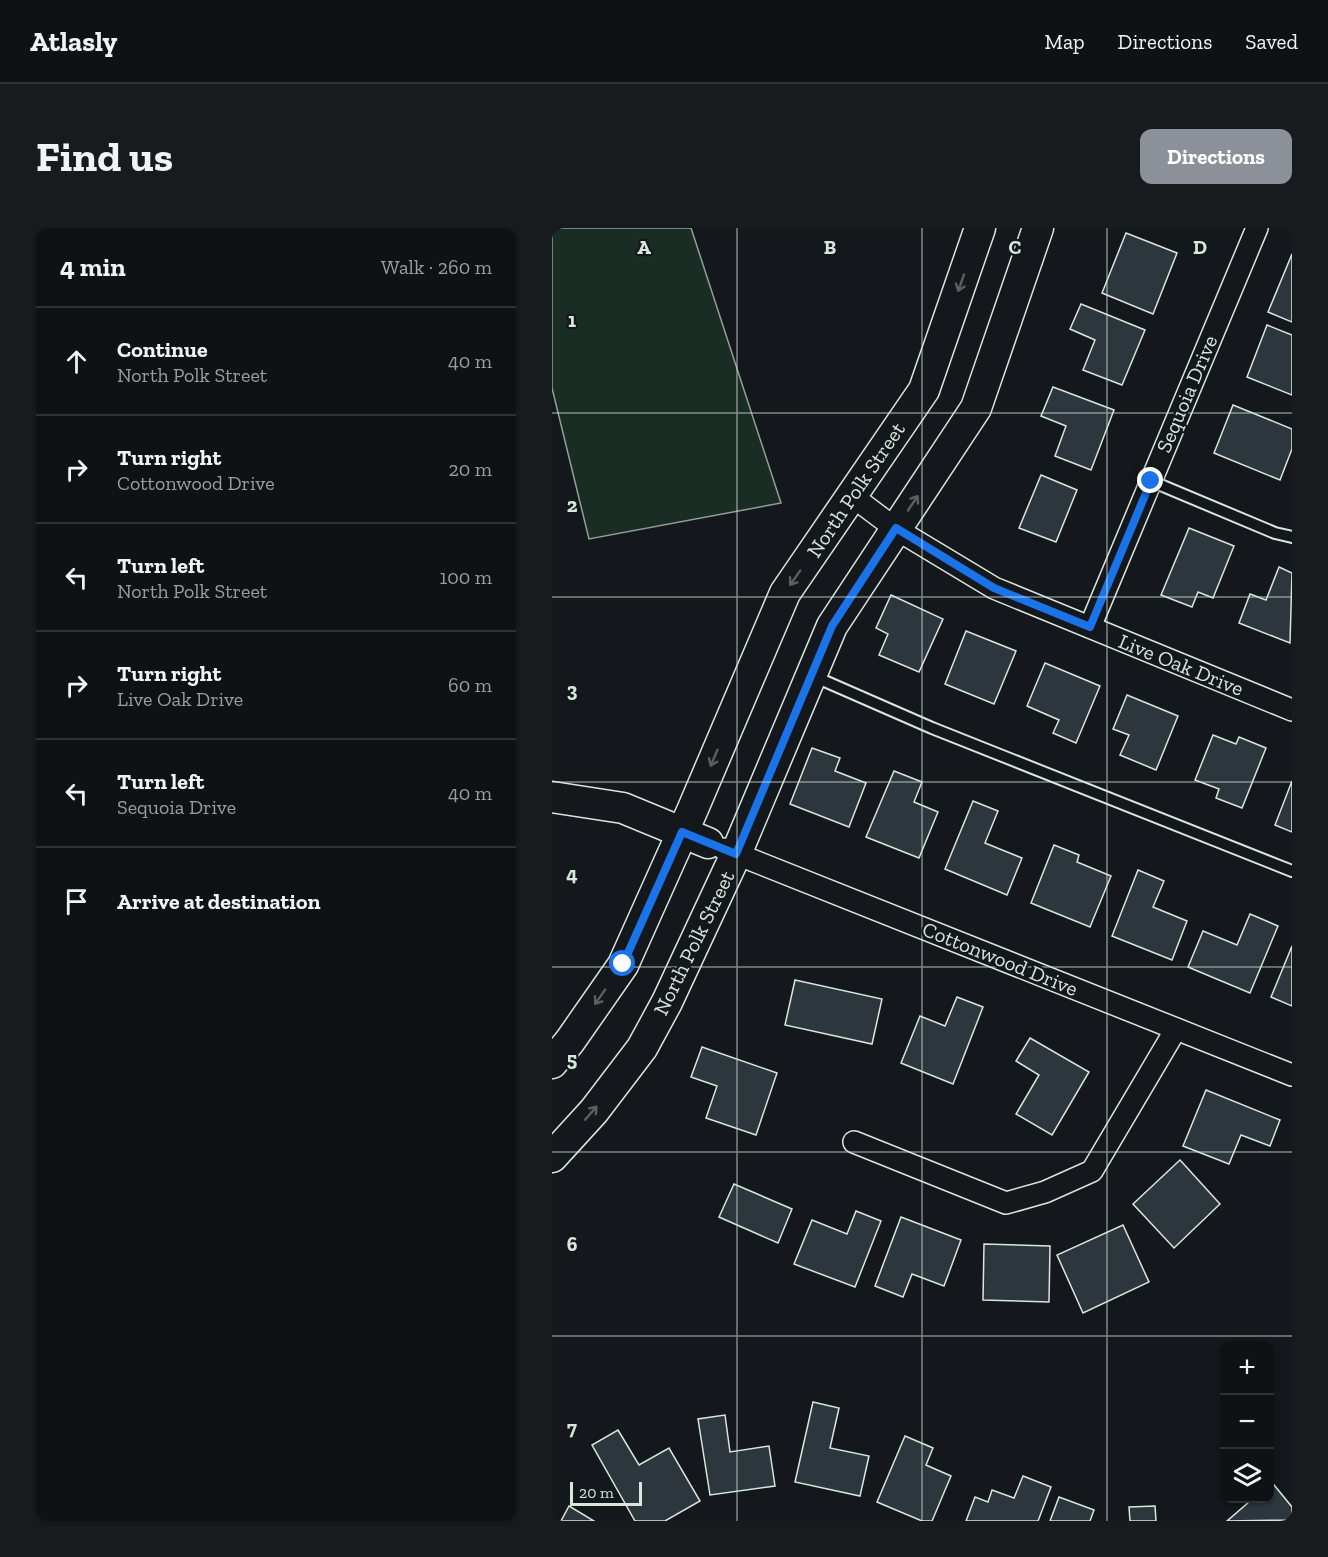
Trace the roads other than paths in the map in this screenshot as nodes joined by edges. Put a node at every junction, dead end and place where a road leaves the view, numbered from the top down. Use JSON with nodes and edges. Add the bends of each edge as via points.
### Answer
{"nodes":[{"id":1,"x":980,"y":228,"type":"edge"},
{"id":2,"x":1257,"y":228,"type":"edge"},
{"id":3,"x":1027,"y":231,"type":"edge"},
{"id":4,"x":1151,"y":481,"type":"junction"},
{"id":5,"x":852,"y":496,"type":"junction"},
{"id":6,"x":896,"y":528,"type":"junction"},
{"id":7,"x":1292,"y":537,"type":"edge"},
{"id":8,"x":1090,"y":627,"type":"junction"},
{"id":9,"x":812,"y":676,"type":"junction"},
{"id":10,"x":1292,"y":710,"type":"edge"},
{"id":11,"x":552,"y":797,"type":"edge"},
{"id":12,"x":695,"y":838,"type":"junction"},
{"id":13,"x":736,"y":854,"type":"junction"},
{"id":14,"x":1292,"y":871,"type":"edge"},
{"id":15,"x":1176,"y":1029,"type":"junction"},
{"id":16,"x":552,"y":1063,"type":"edge"},
{"id":17,"x":1292,"y":1075,"type":"edge"},
{"id":18,"x":854,"y":1142,"type":"dead end"},
{"id":19,"x":552,"y":1157,"type":"edge"}],
"edges":[{"from":1,"to":5,"type":"main road","name":"North Polk Street","one_way":true,"via":[[924,390]]},
{"from":2,"to":4,"type":"street","name":"Sequoia Drive"},
{"from":6,"to":3,"type":"main road","name":"North Polk Street","one_way":true,"via":[[976,408]]},
{"from":4,"to":7,"type":"lane"},
{"from":4,"to":8,"type":"street","name":"Sequoia Drive"},
{"from":5,"to":6,"type":"street","name":"Live Oak Drive"},
{"from":5,"to":12,"type":"main road","name":"North Polk Street","one_way":true,"via":[[785,593]]},
{"from":6,"to":8,"type":"street","name":"Live Oak Drive","via":[[994,588]]},
{"from":6,"to":9,"type":"main road","name":"North Polk Street","via":[[832,626]]},
{"from":8,"to":10,"type":"street","name":"Live Oak Drive"},
{"from":9,"to":13,"type":"main road","name":"North Polk Street"},
{"from":9,"to":14,"type":"lane","via":[[932,728]]},
{"from":11,"to":12,"type":"main road","via":[[623,808]]},
{"from":12,"to":13,"type":"street","name":"Cottonwood Drive"},
{"from":12,"to":16,"type":"main road","name":"North Polk Street","one_way":true,"via":[[623,964]]},
{"from":13,"to":15,"type":"street","name":"Cottonwood Drive"},
{"from":19,"to":13,"type":"main road","name":"North Polk Street","one_way":true,"via":[[594,1111],[642,1048]]},
{"from":15,"to":17,"type":"street","name":"Cottonwood Drive"},
{"from":15,"to":18,"type":"street","via":[[1092,1171],[1045,1192],[1006,1203]]}]}
